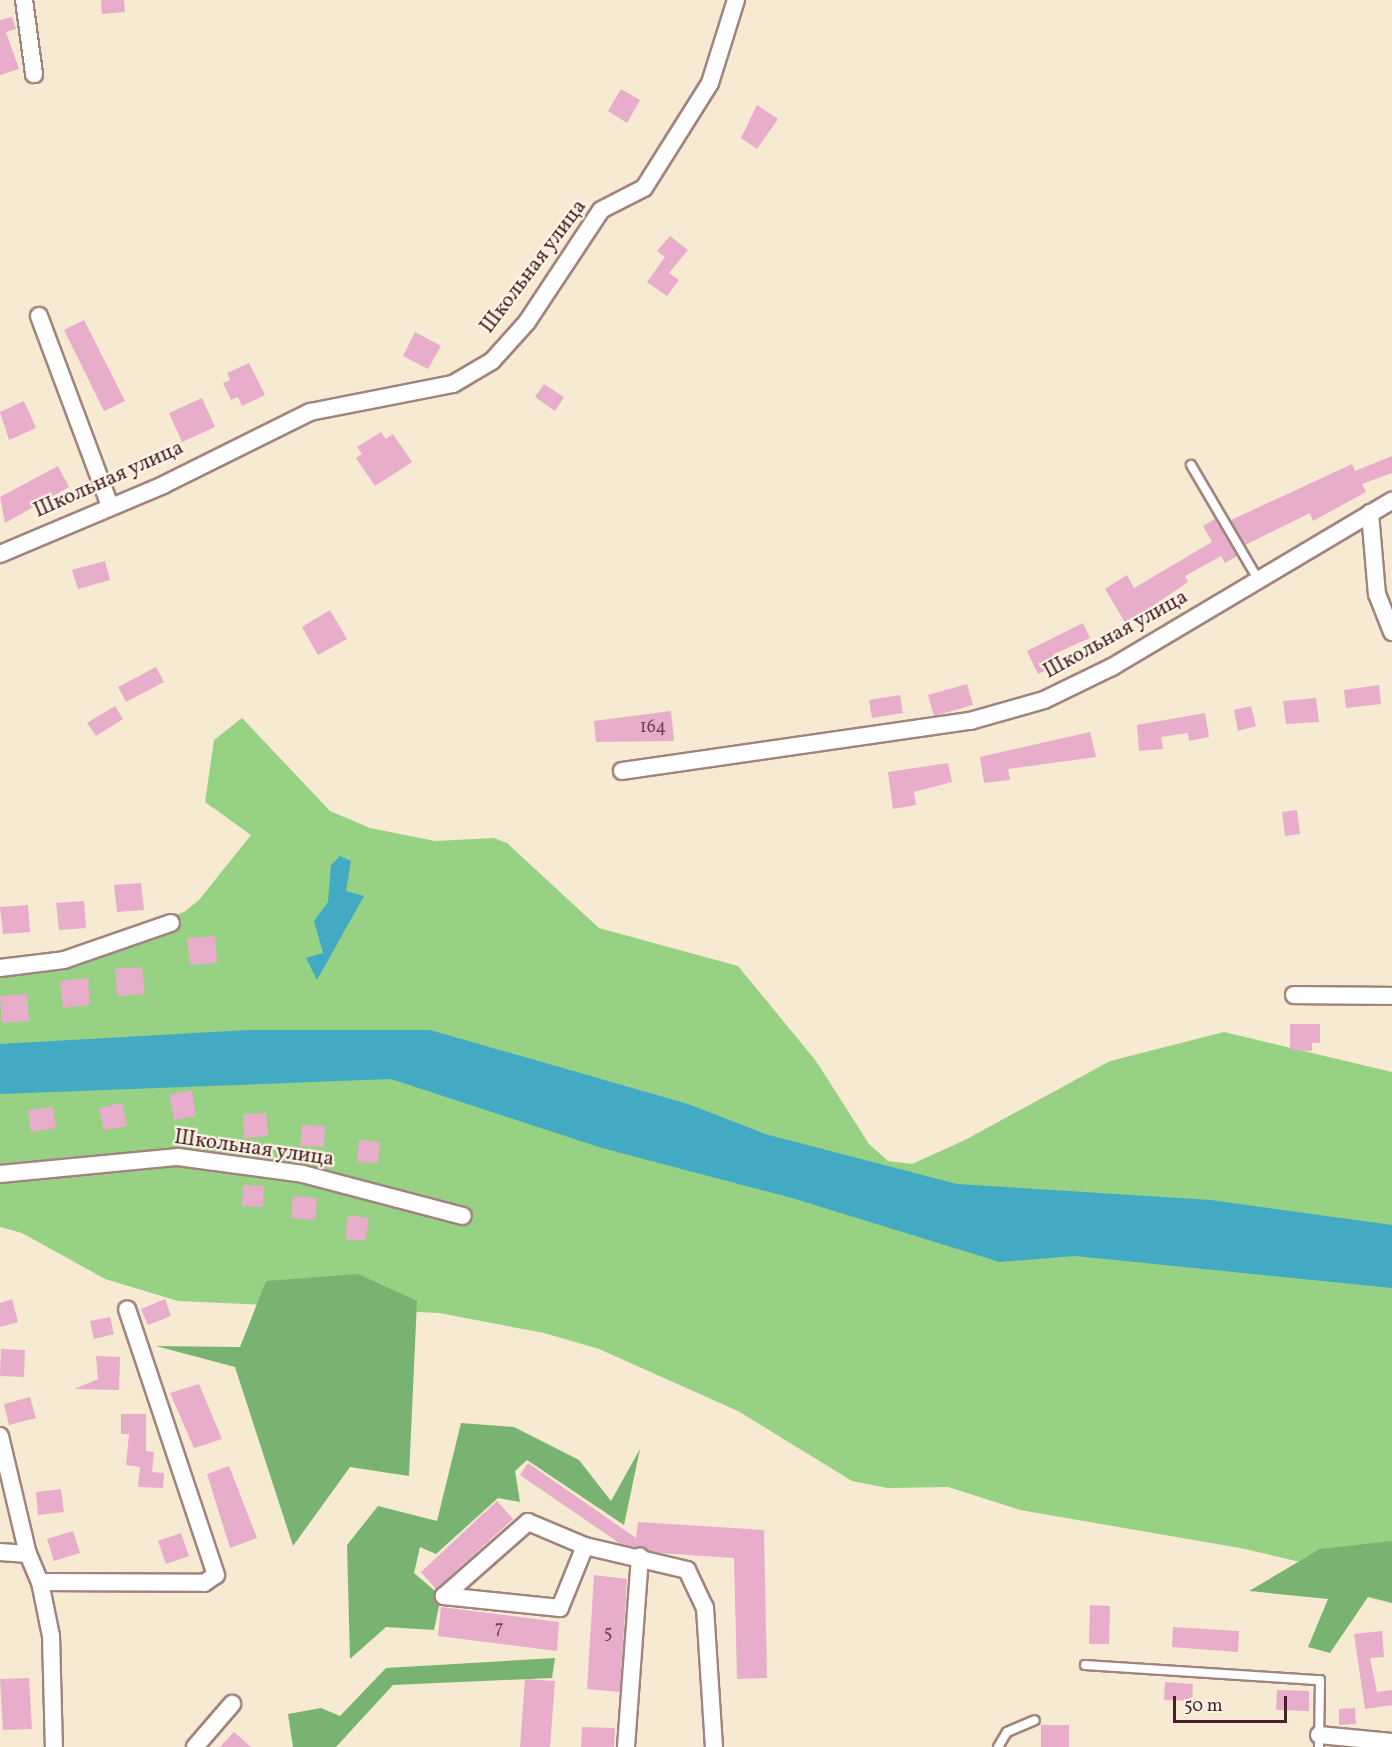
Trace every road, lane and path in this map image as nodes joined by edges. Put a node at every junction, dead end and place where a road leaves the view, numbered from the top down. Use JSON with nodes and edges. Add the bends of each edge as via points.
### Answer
{"nodes":[{"id":1,"x":24,"y":0,"type":"edge"},
{"id":2,"x":735,"y":0,"type":"edge"},
{"id":3,"x":34,"y":74,"type":"dead end"},
{"id":4,"x":39,"y":316,"type":"dead end"},
{"id":5,"x":1191,"y":465,"type":"dead end"},
{"id":6,"x":1392,"y":501,"type":"edge"},
{"id":7,"x":110,"y":506,"type":"junction"},
{"id":8,"x":1370,"y":513,"type":"junction"},
{"id":9,"x":0,"y":554,"type":"edge"},
{"id":10,"x":1257,"y":579,"type":"junction"},
{"id":11,"x":1392,"y":632,"type":"edge"},
{"id":12,"x":622,"y":771,"type":"dead end"},
{"id":13,"x":171,"y":923,"type":"dead end"},
{"id":14,"x":0,"y":968,"type":"edge"},
{"id":15,"x":1294,"y":995,"type":"dead end"},
{"id":16,"x":1392,"y":996,"type":"edge"},
{"id":17,"x":0,"y":1174,"type":"edge"},
{"id":18,"x":463,"y":1216,"type":"dead end"},
{"id":19,"x":127,"y":1309,"type":"dead end"},
{"id":20,"x":0,"y":1436,"type":"edge"},
{"id":21,"x":585,"y":1546,"type":"junction"},
{"id":22,"x":0,"y":1552,"type":"edge"},
{"id":23,"x":28,"y":1554,"type":"junction"},
{"id":24,"x":640,"y":1557,"type":"junction"},
{"id":25,"x":40,"y":1582,"type":"junction"},
{"id":26,"x":1085,"y":1665,"type":"dead end"},
{"id":27,"x":232,"y":1704,"type":"dead end"},
{"id":28,"x":1035,"y":1720,"type":"dead end"},
{"id":29,"x":1319,"y":1741,"type":"edge"},
{"id":30,"x":1392,"y":1742,"type":"edge"},
{"id":31,"x":54,"y":1747,"type":"edge"},
{"id":32,"x":195,"y":1747,"type":"edge"},
{"id":33,"x":626,"y":1747,"type":"edge"},
{"id":34,"x":714,"y":1747,"type":"edge"},
{"id":35,"x":998,"y":1747,"type":"edge"}],
"edges":[{"from":1,"to":3,"type":"street"},
{"from":2,"to":7,"type":"street","name":"Школьная улица","via":[[710,83],[644,188],[601,210],[527,322],[492,361],[453,384],[309,412]]},
{"from":4,"to":7,"type":"street"},
{"from":5,"to":10,"type":"lane"},
{"from":6,"to":8,"type":"street","name":"Школьная улица"},
{"from":7,"to":9,"type":"street","name":"Школьная улица"},
{"from":8,"to":10,"type":"street","name":"Школьная улица"},
{"from":8,"to":11,"type":"street","via":[[1377,594]]},
{"from":10,"to":12,"type":"street","name":"Школьная улица","via":[[1112,667],[1044,700],[970,721]]},
{"from":13,"to":14,"type":"street","via":[[64,960]]},
{"from":15,"to":16,"type":"street"},
{"from":17,"to":18,"type":"street","name":"Школьная улица","via":[[178,1157],[303,1174]]},
{"from":19,"to":25,"type":"street","via":[[216,1575],[204,1583]]},
{"from":20,"to":23,"type":"street"},
{"from":21,"to":21,"type":"street","via":[[560,1608],[444,1596],[528,1522]]},
{"from":21,"to":24,"type":"street"},
{"from":22,"to":23,"type":"street"},
{"from":23,"to":25,"type":"street"},
{"from":24,"to":33,"type":"street"},
{"from":24,"to":34,"type":"street","via":[[687,1570],[705,1608]]},
{"from":25,"to":31,"type":"street","via":[[51,1635]]},
{"from":26,"to":29,"type":"lane","via":[[1320,1680]]},
{"from":27,"to":32,"type":"street"},
{"from":28,"to":35,"type":"lane","via":[[1007,1732]]},
{"from":29,"to":30,"type":"street"}]}
